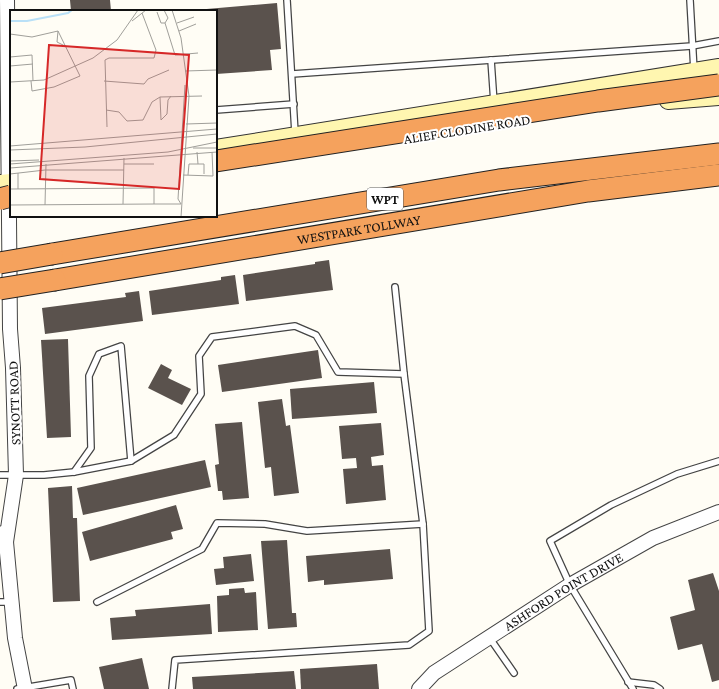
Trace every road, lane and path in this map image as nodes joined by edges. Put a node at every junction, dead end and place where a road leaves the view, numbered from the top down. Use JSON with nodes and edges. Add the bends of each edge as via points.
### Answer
{"nodes":[{"id":1,"x":6,"y":0,"type":"edge"},
{"id":2,"x":288,"y":0,"type":"edge"},
{"id":3,"x":690,"y":0,"type":"edge"},
{"id":4,"x":719,"y":41,"type":"edge"},
{"id":5,"x":692,"y":46,"type":"junction"},
{"id":6,"x":9,"y":56,"type":"edge"},
{"id":7,"x":491,"y":60,"type":"junction"},
{"id":8,"x":719,"y":67,"type":"edge"},
{"id":9,"x":292,"y":74,"type":"junction"},
{"id":10,"x":694,"y":83,"type":"junction"},
{"id":11,"x":719,"y":85,"type":"edge"},
{"id":12,"x":719,"y":97,"type":"edge"},
{"id":13,"x":494,"y":103,"type":"junction"},
{"id":14,"x":294,"y":104,"type":"junction"},
{"id":15,"x":217,"y":110,"type":"edge"},
{"id":16,"x":296,"y":134,"type":"junction"},
{"id":17,"x":217,"y":148,"type":"edge"},
{"id":18,"x":719,"y":154,"type":"edge"},
{"id":19,"x":297,"y":156,"type":"junction"},
{"id":20,"x":217,"y":161,"type":"edge"},
{"id":21,"x":217,"y":170,"type":"edge"},
{"id":22,"x":719,"y":175,"type":"edge"},
{"id":23,"x":6,"y":194,"type":"edge"},
{"id":24,"x":0,"y":263,"type":"edge"},
{"id":25,"x":395,"y":287,"type":"dead end"},
{"id":26,"x":0,"y":289,"type":"edge"},
{"id":27,"x":5,"y":330,"type":"edge"},
{"id":28,"x":404,"y":374,"type":"junction"},
{"id":29,"x":130,"y":461,"type":"junction"},
{"id":30,"x":719,"y":461,"type":"edge"},
{"id":31,"x":74,"y":472,"type":"junction"},
{"id":32,"x":0,"y":475,"type":"edge"},
{"id":33,"x":16,"y":475,"type":"junction"},
{"id":34,"x":719,"y":512,"type":"edge"},
{"id":35,"x":0,"y":522,"type":"edge"},
{"id":36,"x":423,"y":524,"type":"junction"},
{"id":37,"x":6,"y":542,"type":"junction"},
{"id":38,"x":570,"y":585,"type":"junction"},
{"id":39,"x":6,"y":602,"type":"edge"},
{"id":40,"x":97,"y":602,"type":"dead end"},
{"id":41,"x":489,"y":636,"type":"junction"},
{"id":42,"x":514,"y":673,"type":"dead end"},
{"id":43,"x":628,"y":682,"type":"junction"},
{"id":44,"x":22,"y":689,"type":"edge"},
{"id":45,"x":73,"y":689,"type":"edge"},
{"id":46,"x":172,"y":689,"type":"edge"},
{"id":47,"x":419,"y":689,"type":"edge"},
{"id":48,"x":633,"y":689,"type":"edge"},
{"id":49,"x":660,"y":689,"type":"edge"}],
"edges":[{"from":1,"to":6,"type":"street","name":"SYNOTT ROAD"},
{"from":2,"to":9,"type":"lane"},
{"from":3,"to":5,"type":"lane"},
{"from":4,"to":5,"type":"lane"},
{"from":5,"to":7,"type":"lane"},
{"from":5,"to":10,"type":"lane"},
{"from":6,"to":23,"type":"street","name":"SYNOTT ROAD"},
{"from":7,"to":9,"type":"lane"},
{"from":7,"to":13,"type":"lane","name":"ALIEF CLODINE ROAD"},
{"from":8,"to":10,"type":"main road","name":"ALIEF CLODINE ROAD"},
{"from":9,"to":14,"type":"lane"},
{"from":10,"to":12,"type":"main road","name":"ALIEF CLODINE ROAD"},
{"from":10,"to":13,"type":"main road","name":"ALIEF CLODINE ROAD"},
{"from":10,"to":19,"type":"main road","name":"ALIEF CLODINE ROAD","via":[[565,113]]},
{"from":11,"to":20,"type":"highway","bridge":true,"via":[[606,100]]},
{"from":13,"to":16,"type":"main road","name":"ALIEF CLODINE ROAD"},
{"from":14,"to":15,"type":"lane"},
{"from":14,"to":16,"type":"lane"},
{"from":16,"to":17,"type":"main road","name":"ALIEF CLODINE ROAD"},
{"from":16,"to":19,"type":"lane"},
{"from":18,"to":24,"type":"highway","name":"WESTPARK TOLLWAY","number":"WPT","bridge":true,"via":[[499,180]]},
{"from":19,"to":21,"type":"main road","name":"ALIEF CLODINE ROAD"},
{"from":22,"to":26,"type":"highway","name":"WESTPARK TOLLWAY","number":"WPT","bridge":true,"via":[[588,191]]},
{"from":23,"to":27,"type":"street","name":"SYNOTT ROAD"},
{"from":25,"to":28,"type":"lane"},
{"from":27,"to":33,"type":"street","name":"SYNOTT ROAD","via":[[13,368]]},
{"from":28,"to":29,"type":"lane","via":[[338,372],[316,335],[295,326],[212,337],[199,356],[201,394],[174,435]]},
{"from":28,"to":36,"type":"lane"},
{"from":29,"to":31,"type":"lane"},
{"from":29,"to":31,"type":"lane","via":[[121,346],[99,354],[89,376],[91,448]]},
{"from":30,"to":38,"type":"lane","via":[[670,477],[611,505],[550,541]]},
{"from":31,"to":33,"type":"lane"},
{"from":32,"to":33,"type":"lane"},
{"from":33,"to":37,"type":"street","name":"SYNOTT ROAD"},
{"from":34,"to":38,"type":"street","name":"ASHFORD POINT DRIVE","via":[[652,538]]},
{"from":35,"to":37,"type":"street","name":"SYNOTT ROAD"},
{"from":36,"to":40,"type":"lane","via":[[307,531],[266,524],[217,524],[202,549]]},
{"from":36,"to":46,"type":"lane","via":[[429,631],[409,645],[175,660]]},
{"from":37,"to":39,"type":"street","name":"SYNOTT ROAD"},
{"from":38,"to":41,"type":"street","name":"ASHFORD POINT DRIVE"},
{"from":38,"to":43,"type":"lane"},
{"from":39,"to":44,"type":"street","name":"SYNOTT ROAD","via":[[15,638]]},
{"from":41,"to":42,"type":"lane"},
{"from":41,"to":47,"type":"street","name":"ASHFORD POINT DRIVE","via":[[434,673]]},
{"from":43,"to":48,"type":"lane"},
{"from":43,"to":49,"type":"lane","via":[[648,684]]},
{"from":44,"to":45,"type":"lane","via":[[71,680]]}]}
